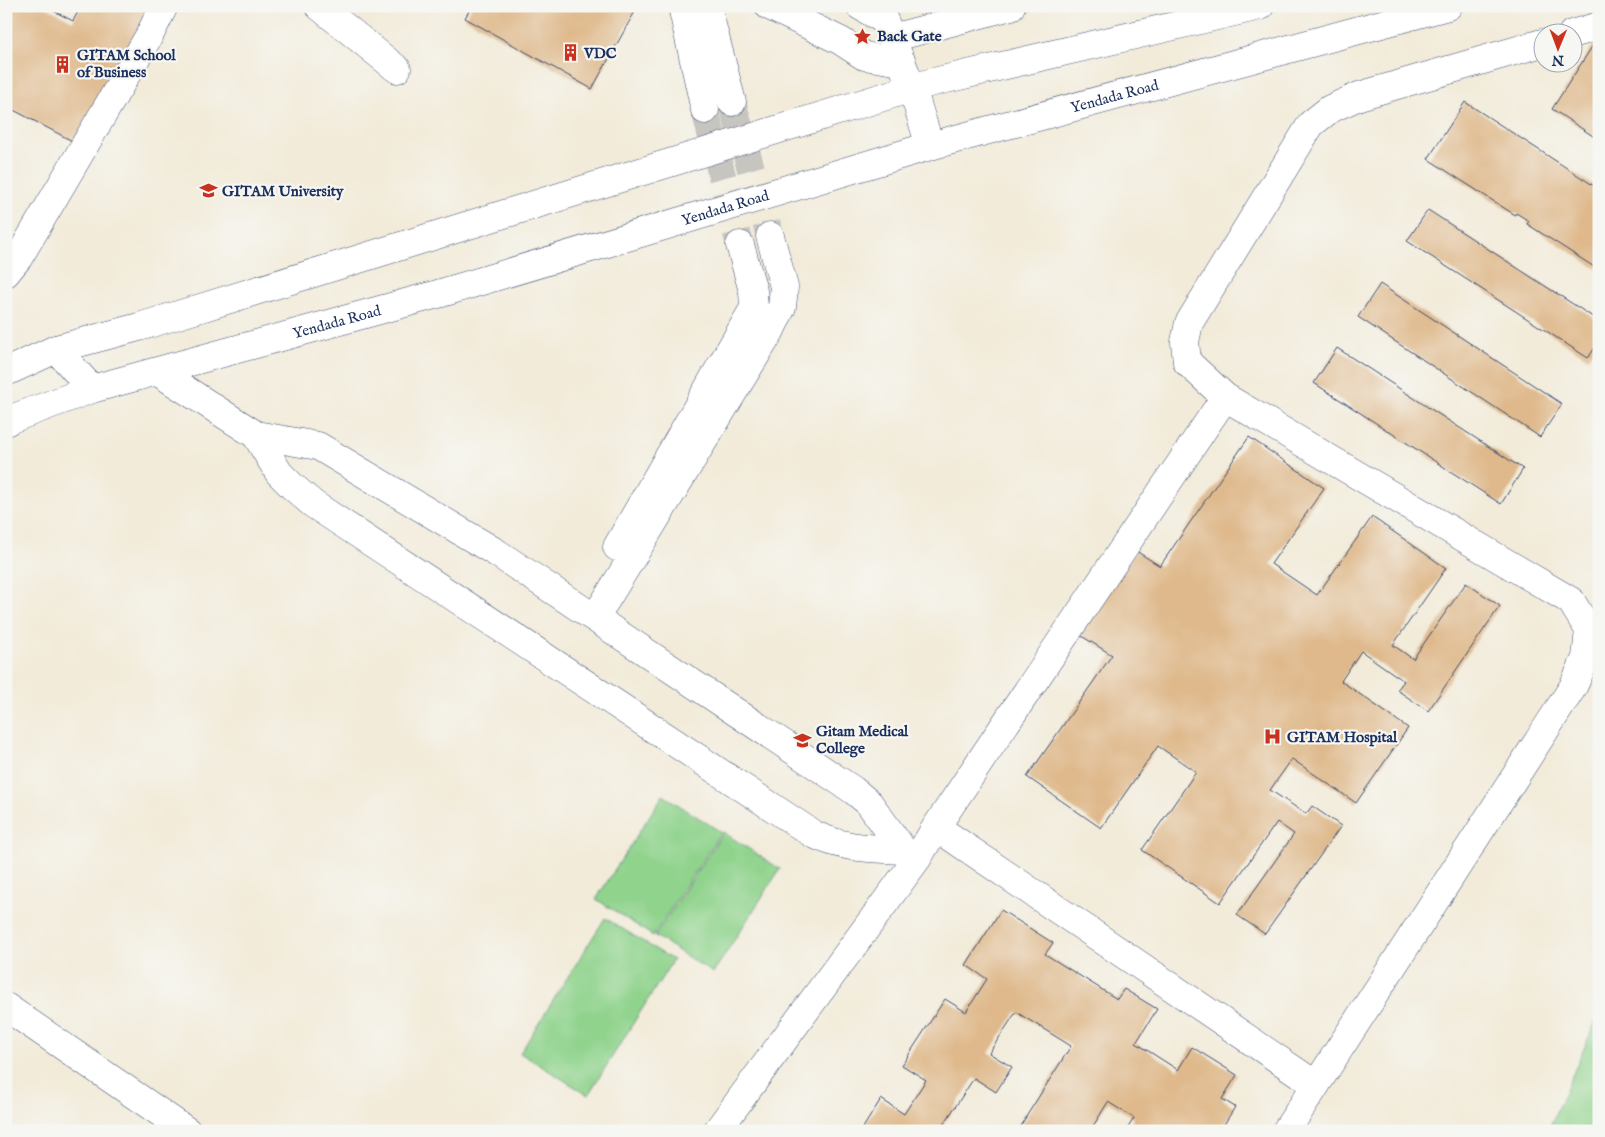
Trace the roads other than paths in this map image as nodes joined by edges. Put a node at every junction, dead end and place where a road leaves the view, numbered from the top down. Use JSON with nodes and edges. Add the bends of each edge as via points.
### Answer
{"nodes":[{"id":1,"x":164,"y":6,"type":"edge"},
{"id":2,"x":320,"y":6,"type":"edge"},
{"id":3,"x":682,"y":6,"type":"edge"},
{"id":4,"x":707,"y":6,"type":"edge"},
{"id":5,"x":860,"y":6,"type":"edge"},
{"id":6,"x":1011,"y":6,"type":"edge"},
{"id":7,"x":1260,"y":6,"type":"edge"},
{"id":8,"x":1448,"y":6,"type":"edge"},
{"id":9,"x":783,"y":10,"type":"edge"},
{"id":10,"x":1599,"y":26,"type":"edge"},
{"id":11,"x":1582,"y":31,"type":"edge"},
{"id":12,"x":1532,"y":46,"type":"edge"},
{"id":13,"x":897,"y":50,"type":"junction"},
{"id":14,"x":397,"y":69,"type":"dead end"},
{"id":15,"x":912,"y":88,"type":"junction"},
{"id":16,"x":732,"y":102,"type":"tunnel mouth"},
{"id":17,"x":705,"y":110,"type":"tunnel mouth"},
{"id":18,"x":930,"y":146,"type":"junction"},
{"id":19,"x":770,"y":236,"type":"tunnel mouth"},
{"id":20,"x":740,"y":245,"type":"tunnel mouth"},
{"id":21,"x":6,"y":274,"type":"edge"},
{"id":22,"x":56,"y":349,"type":"junction"},
{"id":23,"x":6,"y":372,"type":"edge"},
{"id":24,"x":158,"y":372,"type":"junction"},
{"id":25,"x":92,"y":389,"type":"junction"},
{"id":26,"x":1225,"y":397,"type":"junction"},
{"id":27,"x":6,"y":422,"type":"edge"},
{"id":28,"x":256,"y":435,"type":"junction"},
{"id":29,"x":588,"y":613,"type":"junction"},
{"id":30,"x":936,"y":826,"type":"junction"},
{"id":31,"x":910,"y":854,"type":"junction"},
{"id":32,"x":6,"y":1007,"type":"edge"},
{"id":33,"x":1316,"y":1085,"type":"junction"},
{"id":34,"x":187,"y":1131,"type":"edge"},
{"id":35,"x":717,"y":1131,"type":"edge"},
{"id":36,"x":1286,"y":1131,"type":"edge"}],
"edges":[{"from":1,"to":21,"type":"main road","via":[[19,257]]},
{"from":2,"to":14,"type":"main road"},
{"from":3,"to":17,"type":"main road"},
{"from":4,"to":16,"type":"main road"},
{"from":5,"to":13,"type":"main road","via":[[884,20]]},
{"from":6,"to":13,"type":"main road"},
{"from":7,"to":15,"type":"main road"},
{"from":8,"to":18,"type":"main road","name":"Yendada Road"},
{"from":9,"to":13,"type":"main road","via":[[864,56]]},
{"from":10,"to":11,"type":"main road"},
{"from":12,"to":26,"type":"main road","via":[[1359,96],[1330,109],[1311,124],[1189,323],[1185,342],[1187,362]]},
{"from":13,"to":15,"type":"main road"},
{"from":15,"to":18,"type":"main road"},
{"from":15,"to":22,"type":"main road","via":[[149,324]]},
{"from":18,"to":24,"type":"main road","name":"Yendada Road","via":[[438,294]]},
{"from":19,"to":29,"type":"main road","via":[[784,287],[782,307],[765,340]]},
{"from":20,"to":29,"type":"main road","via":[[754,308]]},
{"from":22,"to":23,"type":"main road"},
{"from":22,"to":25,"type":"main road"},
{"from":24,"to":25,"type":"main road","name":"Yendada Road"},
{"from":24,"to":28,"type":"main road"},
{"from":25,"to":27,"type":"main road","name":"Yendada Road"},
{"from":26,"to":30,"type":"main road"},
{"from":26,"to":33,"type":"main road","via":[[1571,601],[1589,630],[1586,658],[1573,687]]},
{"from":28,"to":29,"type":"main road","via":[[318,446],[496,553]]},
{"from":28,"to":31,"type":"main road","via":[[279,472],[314,504],[814,834],[843,846]]},
{"from":29,"to":31,"type":"main road","via":[[853,790],[869,803]]},
{"from":30,"to":31,"type":"main road"},
{"from":30,"to":33,"type":"main road"},
{"from":31,"to":35,"type":"main road"},
{"from":32,"to":34,"type":"main road"},
{"from":33,"to":36,"type":"main road"}]}
